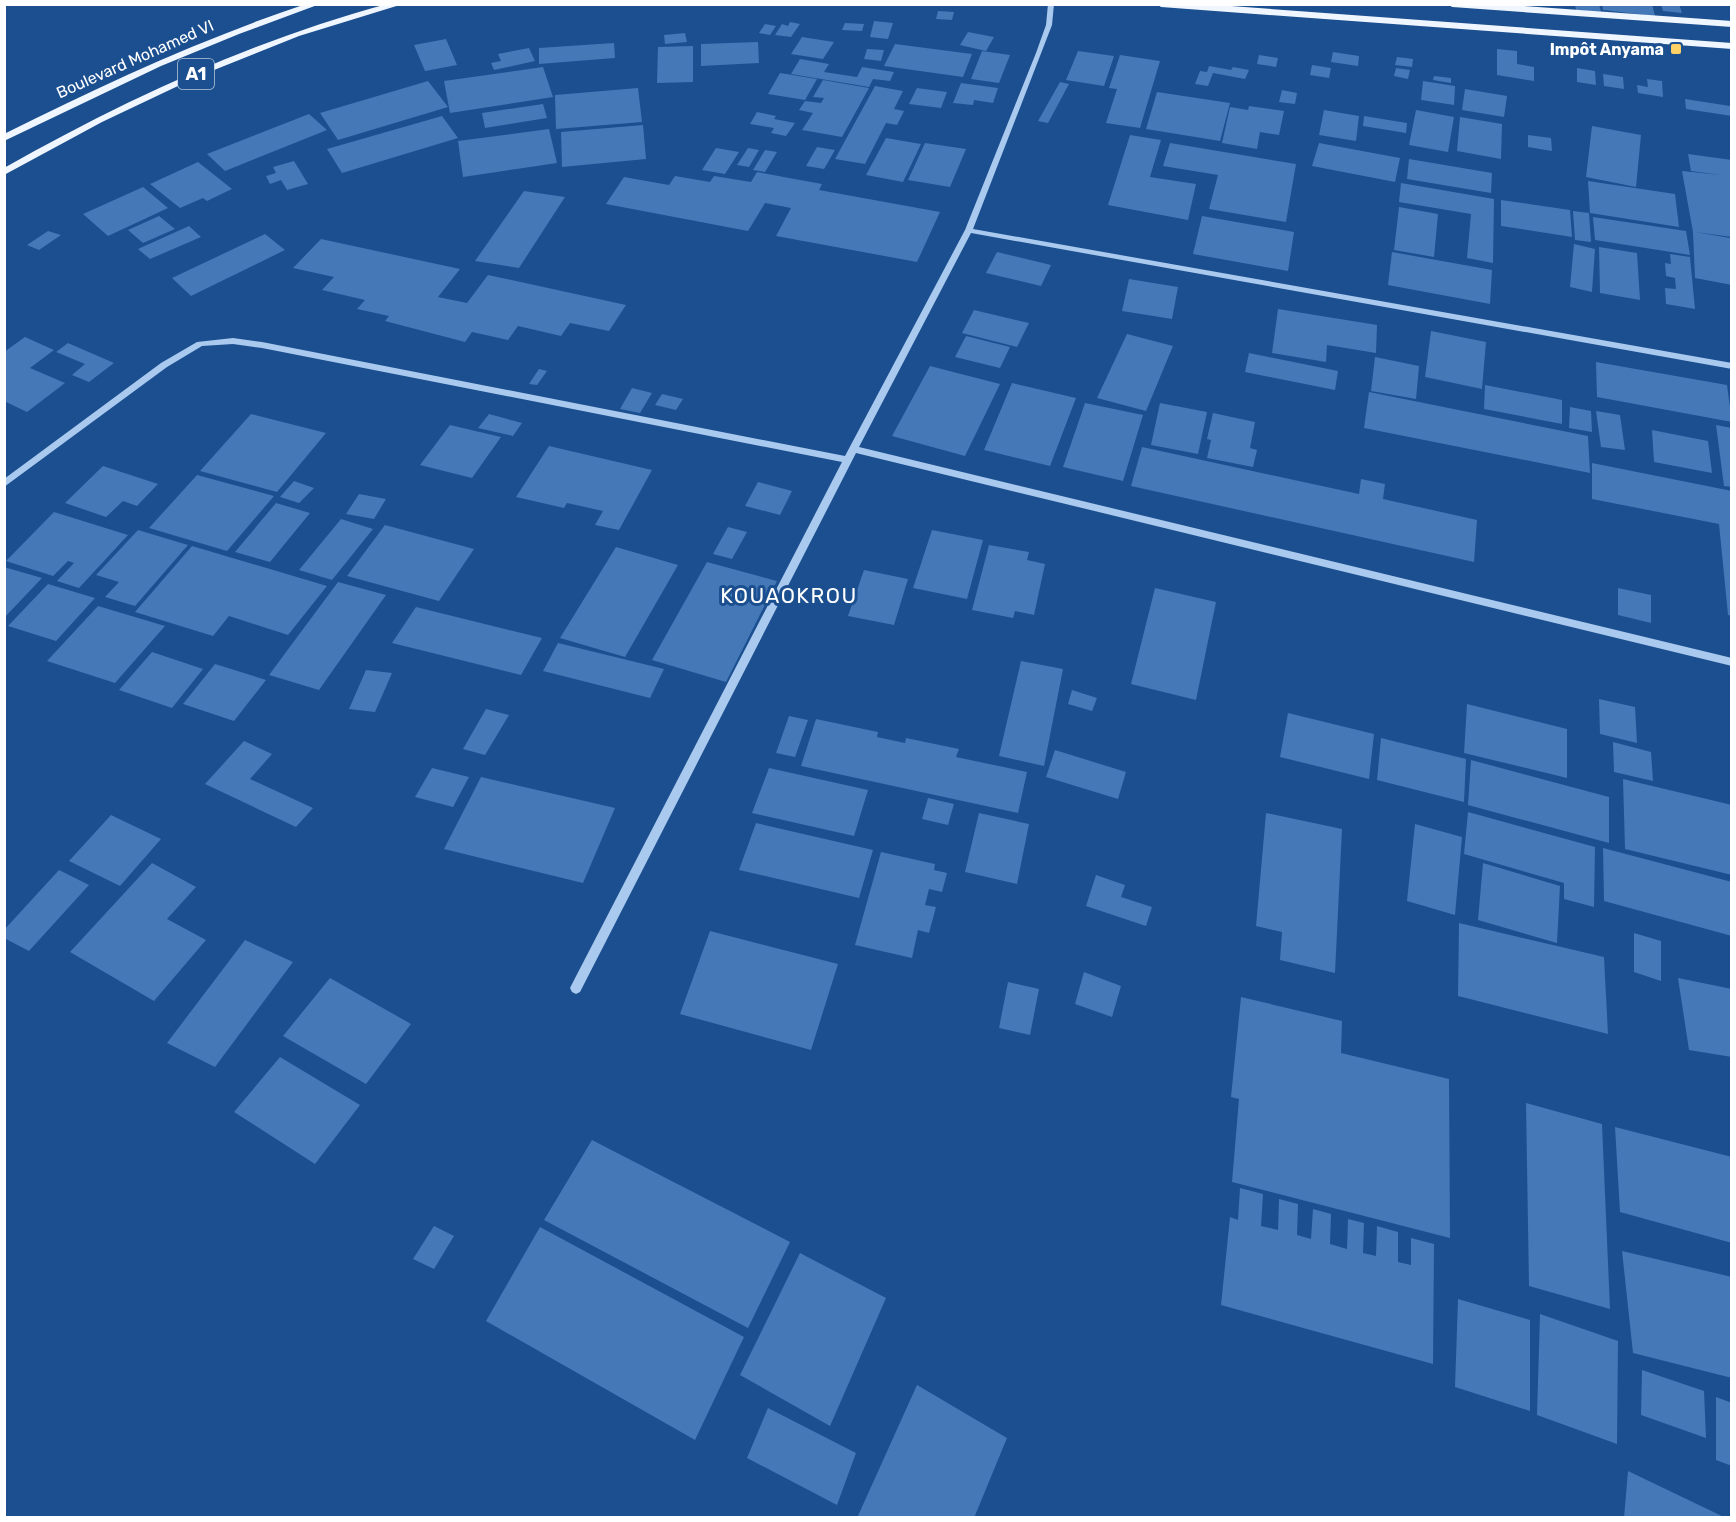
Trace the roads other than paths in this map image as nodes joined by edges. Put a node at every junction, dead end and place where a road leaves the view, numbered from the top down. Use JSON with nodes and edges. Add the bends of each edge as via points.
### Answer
{"nodes":[{"id":1,"x":316,"y":4,"type":"edge"},
{"id":2,"x":399,"y":4,"type":"edge"},
{"id":3,"x":1051,"y":4,"type":"edge"},
{"id":4,"x":1161,"y":4,"type":"edge"},
{"id":5,"x":1452,"y":4,"type":"edge"},
{"id":6,"x":1731,"y":24,"type":"edge"},
{"id":7,"x":1731,"y":46,"type":"edge"},
{"id":8,"x":4,"y":138,"type":"edge"},
{"id":9,"x":4,"y":172,"type":"edge"},
{"id":10,"x":969,"y":230,"type":"junction"},
{"id":11,"x":1731,"y":366,"type":"edge"},
{"id":12,"x":854,"y":449,"type":"junction"},
{"id":13,"x":847,"y":460,"type":"junction"},
{"id":14,"x":4,"y":484,"type":"edge"},
{"id":15,"x":1731,"y":662,"type":"edge"},
{"id":16,"x":576,"y":988,"type":"dead end"}],
"edges":[{"from":1,"to":8,"type":"main road","name":"Boulevard Mohamed VI","number":"A1","via":[[153,64]]},
{"from":2,"to":9,"type":"main road","name":"Boulevard Mohamed VI","number":"A1","via":[[286,36],[219,63],[75,132]]},
{"from":3,"to":10,"type":"street","via":[[1040,53]]},
{"from":4,"to":7,"type":"main road"},
{"from":5,"to":6,"type":"main road"},
{"from":10,"to":11,"type":"street"},
{"from":10,"to":12,"type":"street"},
{"from":12,"to":13,"type":"street"},
{"from":12,"to":15,"type":"street"},
{"from":13,"to":14,"type":"street","via":[[233,341],[200,344],[164,365]]},
{"from":13,"to":16,"type":"street"}]}
